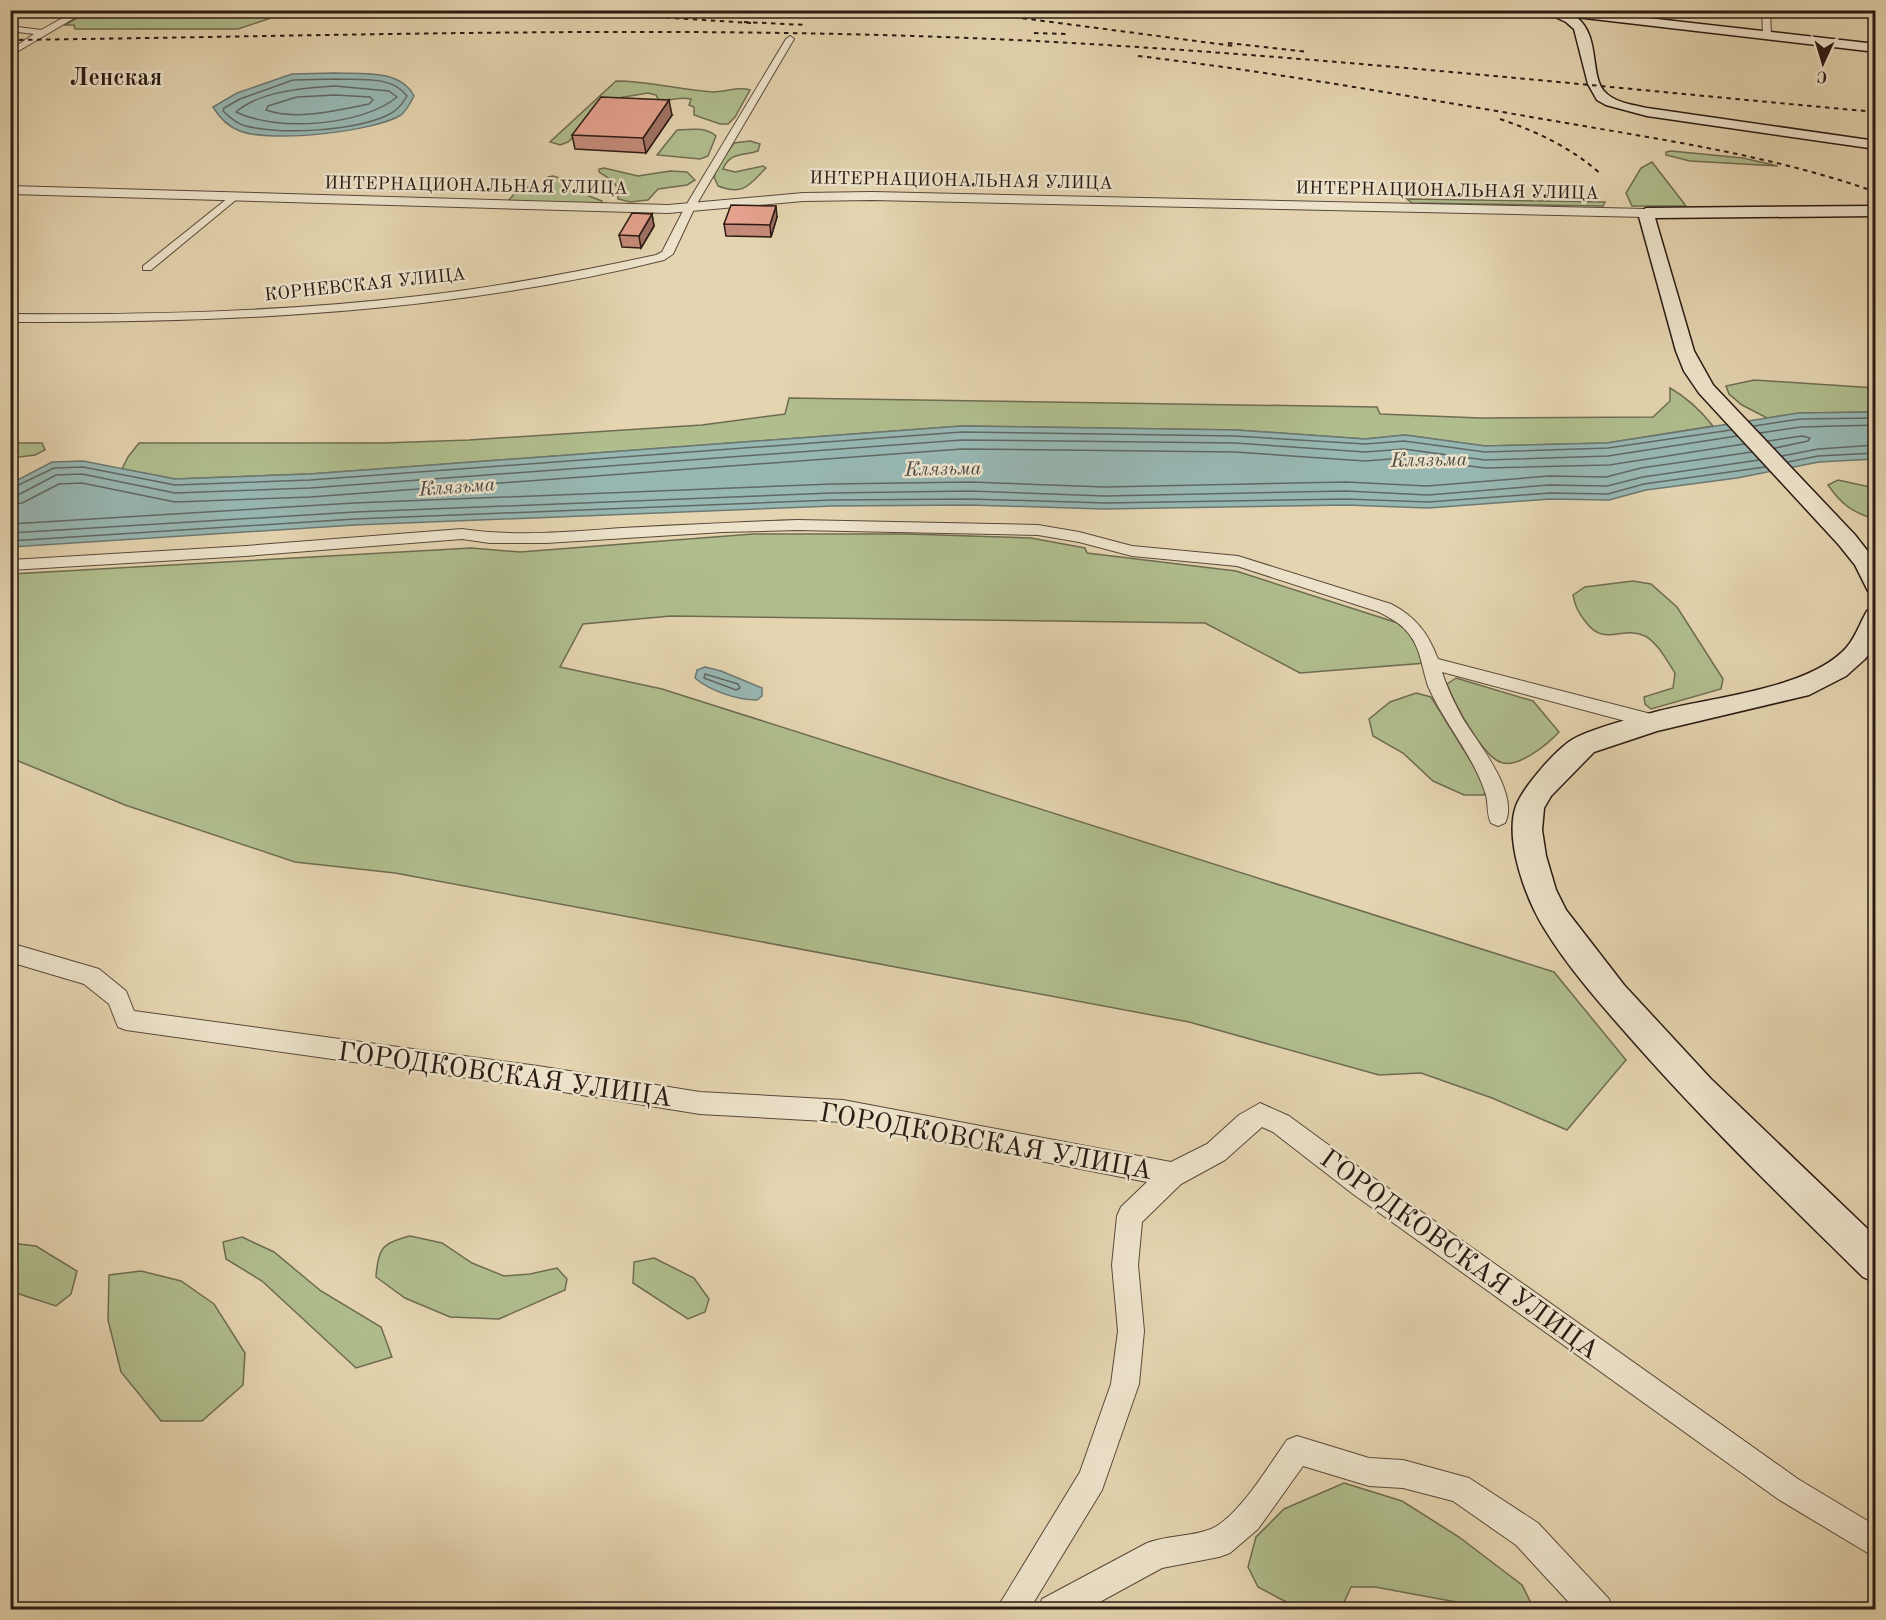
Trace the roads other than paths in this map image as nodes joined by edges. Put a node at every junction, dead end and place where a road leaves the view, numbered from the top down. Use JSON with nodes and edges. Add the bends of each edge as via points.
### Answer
{"nodes":[{"id":1,"x":84,"y":10,"type":"edge"},
{"id":2,"x":1766,"y":10,"type":"edge"},
{"id":3,"x":1549,"y":11,"type":"edge"},
{"id":4,"x":1605,"y":15,"type":"edge"},
{"id":5,"x":10,"y":28,"type":"edge"},
{"id":6,"x":1580,"y":28,"type":"junction"},
{"id":7,"x":42,"y":33,"type":"junction"},
{"id":8,"x":1767,"y":36,"type":"junction"},
{"id":9,"x":790,"y":39,"type":"dead end"},
{"id":10,"x":1875,"y":48,"type":"edge"},
{"id":11,"x":12,"y":51,"type":"edge"},
{"id":12,"x":1875,"y":145,"type":"edge"},
{"id":13,"x":10,"y":190,"type":"edge"},
{"id":14,"x":233,"y":197,"type":"junction"},
{"id":15,"x":690,"y":207,"type":"junction"},
{"id":16,"x":1875,"y":211,"type":"edge"},
{"id":17,"x":1646,"y":213,"type":"junction"},
{"id":18,"x":147,"y":268,"type":"dead end"},
{"id":19,"x":10,"y":318,"type":"edge"},
{"id":20,"x":10,"y":565,"type":"edge"},
{"id":21,"x":1875,"y":585,"type":"edge"},
{"id":22,"x":1875,"y":616,"type":"edge"},
{"id":23,"x":1431,"y":663,"type":"junction"},
{"id":24,"x":1655,"y":722,"type":"junction"},
{"id":25,"x":1498,"y":818,"type":"dead end"},
{"id":26,"x":10,"y":952,"type":"edge"},
{"id":27,"x":1172,"y":1175,"type":"junction"},
{"id":28,"x":1875,"y":1264,"type":"edge"},
{"id":29,"x":1875,"y":1543,"type":"edge"},
{"id":30,"x":1011,"y":1610,"type":"edge"},
{"id":31,"x":1053,"y":1610,"type":"edge"},
{"id":32,"x":1598,"y":1610,"type":"edge"}],
"edges":[{"from":1,"to":7,"type":"street"},
{"from":2,"to":8,"type":"street"},
{"from":3,"to":4,"type":"main road"},
{"from":3,"to":6,"type":"main road"},
{"from":4,"to":6,"type":"main road"},
{"from":4,"to":8,"type":"main road"},
{"from":5,"to":7,"type":"street"},
{"from":6,"to":12,"type":"main road","via":[[1597,91],[1608,100],[1659,113]]},
{"from":7,"to":11,"type":"street"},
{"from":8,"to":10,"type":"main road"},
{"from":9,"to":15,"type":"street"},
{"from":13,"to":14,"type":"street","name":"ИНТЕРНАЦИОНАЛЬНАЯ УЛИЦА"},
{"from":14,"to":15,"type":"street","name":"ИНТЕРНАЦИОНАЛЬНАЯ УЛИЦА"},
{"from":14,"to":18,"type":"street"},
{"from":15,"to":17,"type":"street","name":"ИНТЕРНАЦИОНАЛЬНАЯ УЛИЦА","via":[[803,197],[872,196]]},
{"from":15,"to":19,"type":"street","name":"КОРНЕВСКАЯ УЛИЦА","via":[[664,256],[609,270],[498,289],[244,314]]},
{"from":16,"to":17,"type":"main road","name":"ИНТЕРНАЦИОНАЛЬНАЯ УЛИЦА"},
{"from":17,"to":21,"type":"main road","via":[[1689,363],[1719,404],[1834,525],[1865,563]]},
{"from":20,"to":23,"type":"street","via":[[462,534],[546,538],[797,525],[1038,530],[1132,550],[1238,561],[1385,608],[1415,626]]},
{"from":22,"to":24,"type":"main road","via":[[1855,654],[1833,674],[1800,688]]},
{"from":23,"to":24,"type":"street"},
{"from":23,"to":25,"type":"street","via":[[1437,686],[1478,753],[1496,794]]},
{"from":24,"to":28,"type":"main road","via":[[1584,745],[1541,788],[1530,807],[1528,830],[1541,891],[1579,952],[1655,1044]]},
{"from":26,"to":27,"type":"street","name":"ГОРОДКОВСКАЯ УЛИЦА","via":[[91,976],[118,998],[126,1020],[700,1103],[843,1111]]},
{"from":27,"to":29,"type":"street","name":"ГОРОДКОВСКАЯ УЛИЦА","via":[[1216,1152],[1260,1115],[1281,1124],[1788,1489]]},
{"from":27,"to":30,"type":"street","via":[[1130,1216],[1125,1265],[1131,1331],[1125,1384],[1092,1480]]},
{"from":31,"to":32,"type":"street","via":[[1158,1554],[1220,1542],[1248,1519],[1297,1450],[1369,1472],[1404,1474],[1459,1488],[1527,1534]]}]}
